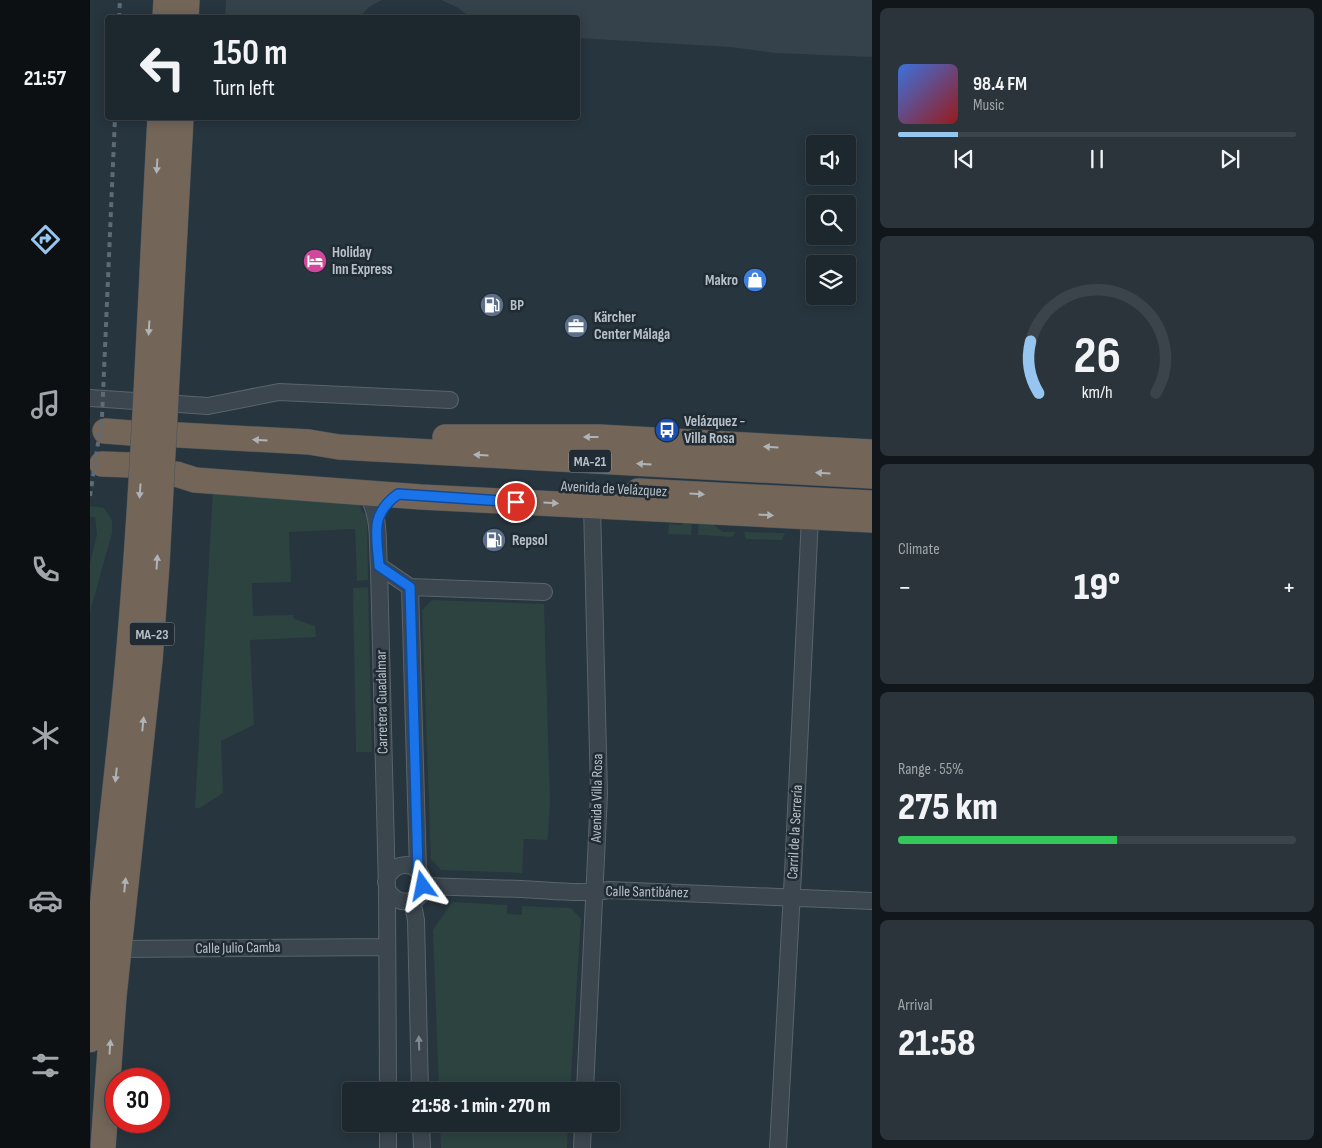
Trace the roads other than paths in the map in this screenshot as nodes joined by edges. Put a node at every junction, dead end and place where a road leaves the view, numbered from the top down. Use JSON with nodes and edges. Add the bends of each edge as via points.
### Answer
{"nodes":[{"id":1,"x":187,"y":0,"type":"edge"},
{"id":2,"x":171,"y":13,"type":"edge"},
{"id":3,"x":160,"y":120,"type":"edge"},
{"id":4,"x":181,"y":120,"type":"edge"},
{"id":5,"x":90,"y":398,"type":"edge"},
{"id":6,"x":450,"y":400,"type":"dead end"},
{"id":7,"x":97,"y":431,"type":"edge"},
{"id":8,"x":131,"y":433,"type":"dead end"},
{"id":9,"x":179,"y":435,"type":"dead end"},
{"id":10,"x":309,"y":442,"type":"junction"},
{"id":11,"x":872,"y":452,"type":"edge"},
{"id":12,"x":94,"y":463,"type":"edge"},
{"id":13,"x":130,"y":465,"type":"dead end"},
{"id":14,"x":872,"y":476,"type":"edge"},
{"id":15,"x":364,"y":492,"type":"junction"},
{"id":16,"x":398,"y":494,"type":"junction"},
{"id":17,"x":872,"y":502,"type":"edge"},
{"id":18,"x":592,"y":506,"type":"junction"},
{"id":19,"x":810,"y":517,"type":"junction"},
{"id":20,"x":872,"y":520,"type":"edge"},
{"id":21,"x":376,"y":521,"type":"junction"},
{"id":22,"x":379,"y":566,"type":"junction"},
{"id":23,"x":410,"y":587,"type":"junction"},
{"id":24,"x":544,"y":592,"type":"dead end"},
{"id":25,"x":421,"y":879,"type":"junction"},
{"id":26,"x":386,"y":886,"type":"junction"},
{"id":27,"x":594,"y":892,"type":"junction"},
{"id":28,"x":792,"y":897,"type":"junction"},
{"id":29,"x":412,"y":900,"type":"junction"},
{"id":30,"x":872,"y":901,"type":"edge"},
{"id":31,"x":386,"y":947,"type":"junction"},
{"id":32,"x":90,"y":950,"type":"edge"},
{"id":33,"x":90,"y":1040,"type":"edge"},
{"id":34,"x":388,"y":1082,"type":"edge"},
{"id":35,"x":420,"y":1082,"type":"edge"},
{"id":36,"x":585,"y":1082,"type":"edge"},
{"id":37,"x":388,"y":1132,"type":"edge"},
{"id":38,"x":421,"y":1132,"type":"edge"},
{"id":39,"x":583,"y":1132,"type":"edge"},
{"id":40,"x":104,"y":1148,"type":"edge"},
{"id":41,"x":388,"y":1148,"type":"edge"},
{"id":42,"x":422,"y":1148,"type":"edge"},
{"id":43,"x":582,"y":1148,"type":"edge"},
{"id":44,"x":778,"y":1148,"type":"edge"}],
"edges":[{"from":1,"to":2,"type":"highway"},
{"from":3,"to":33,"type":"highway","number":"MA-23","one_way":true,"bridge":true,"via":[[136,562]]},
{"from":40,"to":4,"type":"highway","number":"MA-23","one_way":true,"bridge":true,"via":[[114,996],[150,660]]},
{"from":5,"to":6,"type":"street","via":[[208,406],[279,392]]},
{"from":7,"to":8,"type":"highway"},
{"from":10,"to":9,"type":"highway","name":"Avenida de Velázquez","number":"MA-21","one_way":true},
{"from":11,"to":10,"type":"highway","one_way":true,"via":[[599,437],[336,435]]},
{"from":14,"to":10,"type":"highway","name":"Avenida de Velázquez","number":"MA-21","one_way":true,"via":[[338,447]]},
{"from":12,"to":13,"type":"highway"},
{"from":15,"to":16,"type":"highway"},
{"from":15,"to":17,"type":"highway","name":"Avenida de Velázquez","number":"MA-21","one_way":true,"via":[[196,480],[176,470]]},
{"from":15,"to":21,"type":"street","name":"Carretera Guadalmar","via":[[371,500]]},
{"from":16,"to":18,"type":"highway","one_way":true},
{"from":16,"to":21,"type":"street","via":[[390,499]]},
{"from":18,"to":19,"type":"highway","one_way":true},
{"from":18,"to":27,"type":"street","name":"Avenida Villa Rosa","via":[[599,794]]},
{"from":19,"to":20,"type":"highway"},
{"from":19,"to":28,"type":"street","name":"Carril de la Serrería"},
{"from":21,"to":22,"type":"street","name":"Carretera Guadalmar"},
{"from":22,"to":23,"type":"street"},
{"from":22,"to":26,"type":"street","name":"Carretera Guadalmar"},
{"from":23,"to":24,"type":"street"},
{"from":23,"to":25,"type":"street"},
{"from":25,"to":26,"type":"street","via":[[409,866],[398,866],[390,872]]},
{"from":25,"to":27,"type":"street","name":"Calle Santibánez"},
{"from":25,"to":29,"type":"street","via":[[417,897]]},
{"from":26,"to":29,"type":"street","via":[[392,898],[402,902]]},
{"from":26,"to":31,"type":"street","name":"Carretera Guadalmar"},
{"from":27,"to":28,"type":"street","name":"Calle Santibánez"},
{"from":27,"to":36,"type":"street","name":"Avenida Villa Rosa"},
{"from":28,"to":30,"type":"street","name":"Calle Santibánez"},
{"from":28,"to":44,"type":"street","name":"Carril de la Serrería"},
{"from":35,"to":29,"type":"street","one_way":true,"via":[[416,920]]},
{"from":31,"to":32,"type":"street","name":"Calle Julio Camba"},
{"from":31,"to":34,"type":"street","name":"Carretera Guadalmar"},
{"from":37,"to":41,"type":"street"},
{"from":38,"to":42,"type":"street"},
{"from":39,"to":43,"type":"street"}]}
